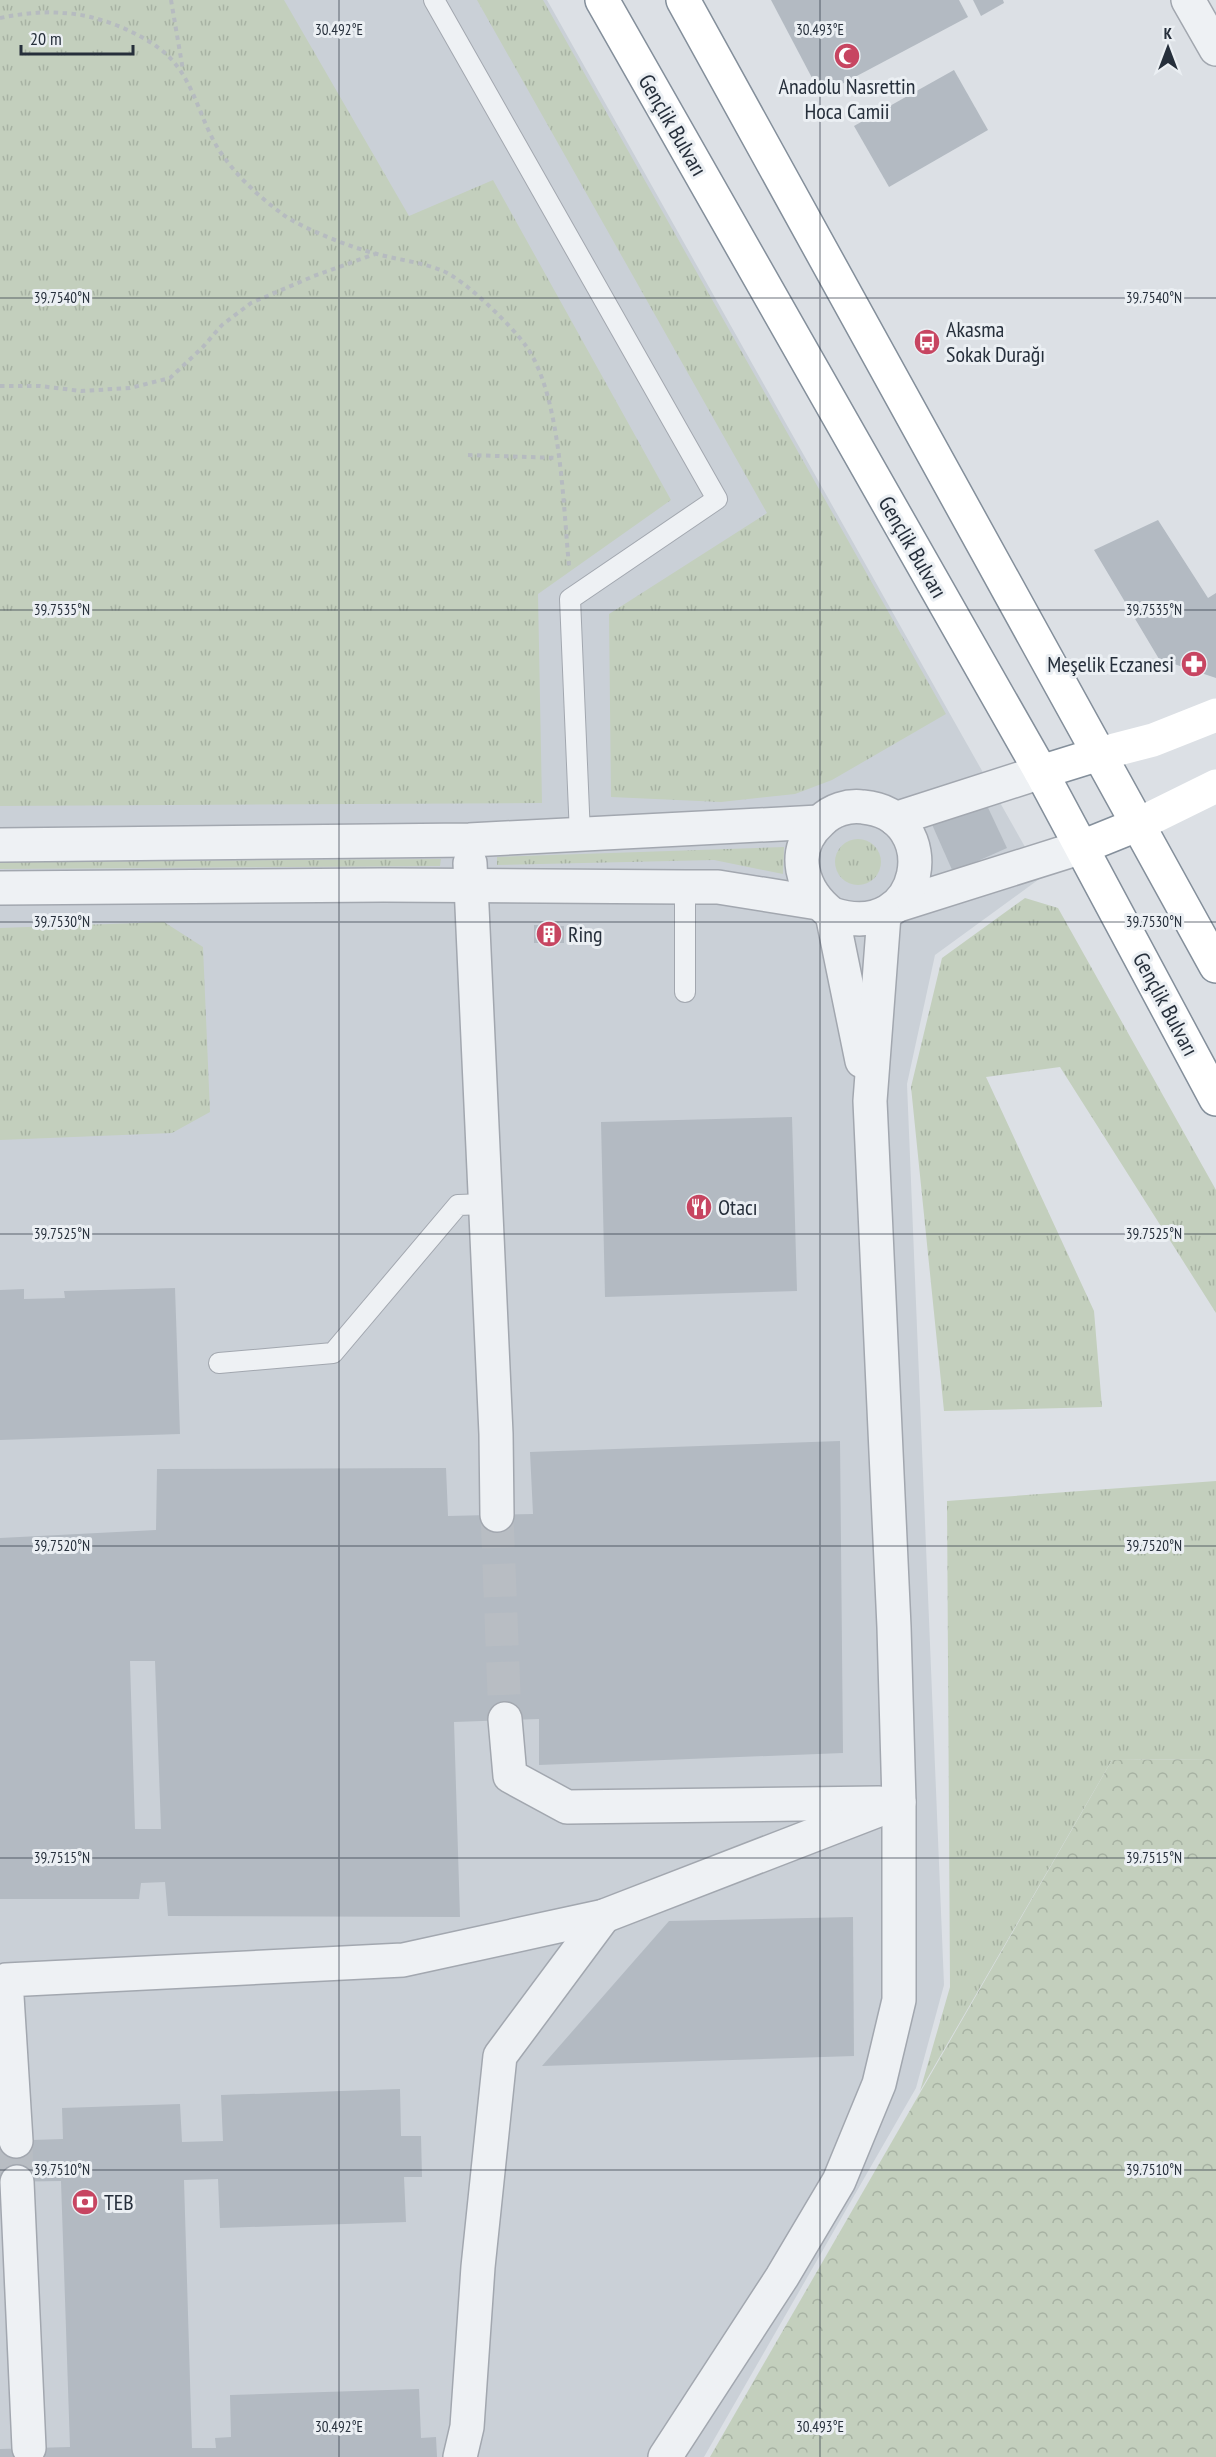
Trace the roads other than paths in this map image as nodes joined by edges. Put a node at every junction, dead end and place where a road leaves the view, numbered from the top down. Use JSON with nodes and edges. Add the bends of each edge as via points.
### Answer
{"nodes":[{"id":1,"x":434,"y":0,"type":"edge"},
{"id":2,"x":602,"y":0,"type":"edge"},
{"id":3,"x":683,"y":0,"type":"edge"},
{"id":4,"x":1188,"y":0,"type":"edge"},
{"id":5,"x":1216,"y":49,"type":"edge"},
{"id":6,"x":1216,"y":715,"type":"edge"},
{"id":7,"x":1099,"y":754,"type":"junction"},
{"id":8,"x":1041,"y":772,"type":"junction"},
{"id":9,"x":1216,"y":786,"type":"edge"},
{"id":10,"x":895,"y":819,"type":"junction"},
{"id":11,"x":819,"y":822,"type":"junction"},
{"id":12,"x":1138,"y":824,"type":"junction"},
{"id":13,"x":580,"y":835,"type":"junction"},
{"id":14,"x":469,"y":840,"type":"junction"},
{"id":15,"x":0,"y":845,"type":"edge"},
{"id":16,"x":1082,"y":847,"type":"junction"},
{"id":17,"x":470,"y":886,"type":"junction"},
{"id":18,"x":685,"y":887,"type":"junction"},
{"id":19,"x":0,"y":888,"type":"edge"},
{"id":20,"x":825,"y":909,"type":"junction"},
{"id":21,"x":891,"y":910,"type":"junction"},
{"id":22,"x":1216,"y":966,"type":"edge"},
{"id":23,"x":685,"y":992,"type":"dead end"},
{"id":24,"x":1216,"y":1100,"type":"edge"},
{"id":25,"x":870,"y":1101,"type":"junction"},
{"id":26,"x":485,"y":1204,"type":"junction"},
{"id":27,"x":219,"y":1363,"type":"dead end"},
{"id":28,"x":497,"y":1515,"type":"tunnel mouth"},
{"id":29,"x":505,"y":1719,"type":"tunnel mouth"},
{"id":30,"x":899,"y":1802,"type":"junction"},
{"id":31,"x":604,"y":1916,"type":"junction"},
{"id":32,"x":16,"y":2141,"type":"tunnel mouth"},
{"id":33,"x":17,"y":2182,"type":"tunnel mouth"},
{"id":34,"x":28,"y":2448,"type":"dead end"},
{"id":35,"x":460,"y":2457,"type":"edge"},
{"id":36,"x":665,"y":2457,"type":"edge"}],
"edges":[{"from":1,"to":13,"type":"lane","via":[[717,498],[570,599]]},
{"from":2,"to":8,"type":"main road","name":"Gençlik Bulvarı"},
{"from":3,"to":7,"type":"main road"},
{"from":4,"to":5,"type":"street"},
{"from":6,"to":7,"type":"main road","via":[[1153,740]]},
{"from":7,"to":8,"type":"main road"},
{"from":7,"to":12,"type":"main road"},
{"from":8,"to":10,"type":"street"},
{"from":8,"to":16,"type":"main road","name":"Gençlik Bulvarı"},
{"from":9,"to":12,"type":"main road"},
{"from":10,"to":11,"type":"street","via":[[870,807],[856,806]]},
{"from":10,"to":21,"type":"street","via":[[908,834],[915,852],[916,871],[910,889]]},
{"from":11,"to":13,"type":"street"},
{"from":11,"to":20,"type":"street","via":[[802,854],[802,872],[808,889]]},
{"from":12,"to":16,"type":"main road"},
{"from":12,"to":22,"type":"main road"},
{"from":13,"to":14,"type":"street"},
{"from":14,"to":15,"type":"street"},
{"from":14,"to":17,"type":"street"},
{"from":16,"to":21,"type":"street"},
{"from":16,"to":24,"type":"main road","name":"Gençlik Bulvarı"},
{"from":17,"to":18,"type":"street"},
{"from":17,"to":19,"type":"street"},
{"from":17,"to":26,"type":"street"},
{"from":18,"to":20,"type":"street","via":[[718,887]]},
{"from":18,"to":23,"type":"lane"},
{"from":20,"to":21,"type":"street","via":[[849,920],[867,920]]},
{"from":20,"to":25,"type":"street"},
{"from":21,"to":25,"type":"street"},
{"from":25,"to":30,"type":"street"},
{"from":26,"to":27,"type":"lane","via":[[458,1205],[333,1353]]},
{"from":26,"to":28,"type":"street"},
{"from":29,"to":30,"type":"street","via":[[510,1776],[567,1807]]},
{"from":30,"to":31,"type":"street"},
{"from":30,"to":36,"type":"street","via":[[899,2000],[879,2085],[839,2181]]},
{"from":31,"to":32,"type":"street","via":[[403,1960],[6,1980]]},
{"from":31,"to":35,"type":"street","via":[[500,2056],[478,2267],[467,2427]]},
{"from":33,"to":34,"type":"street"}]}
